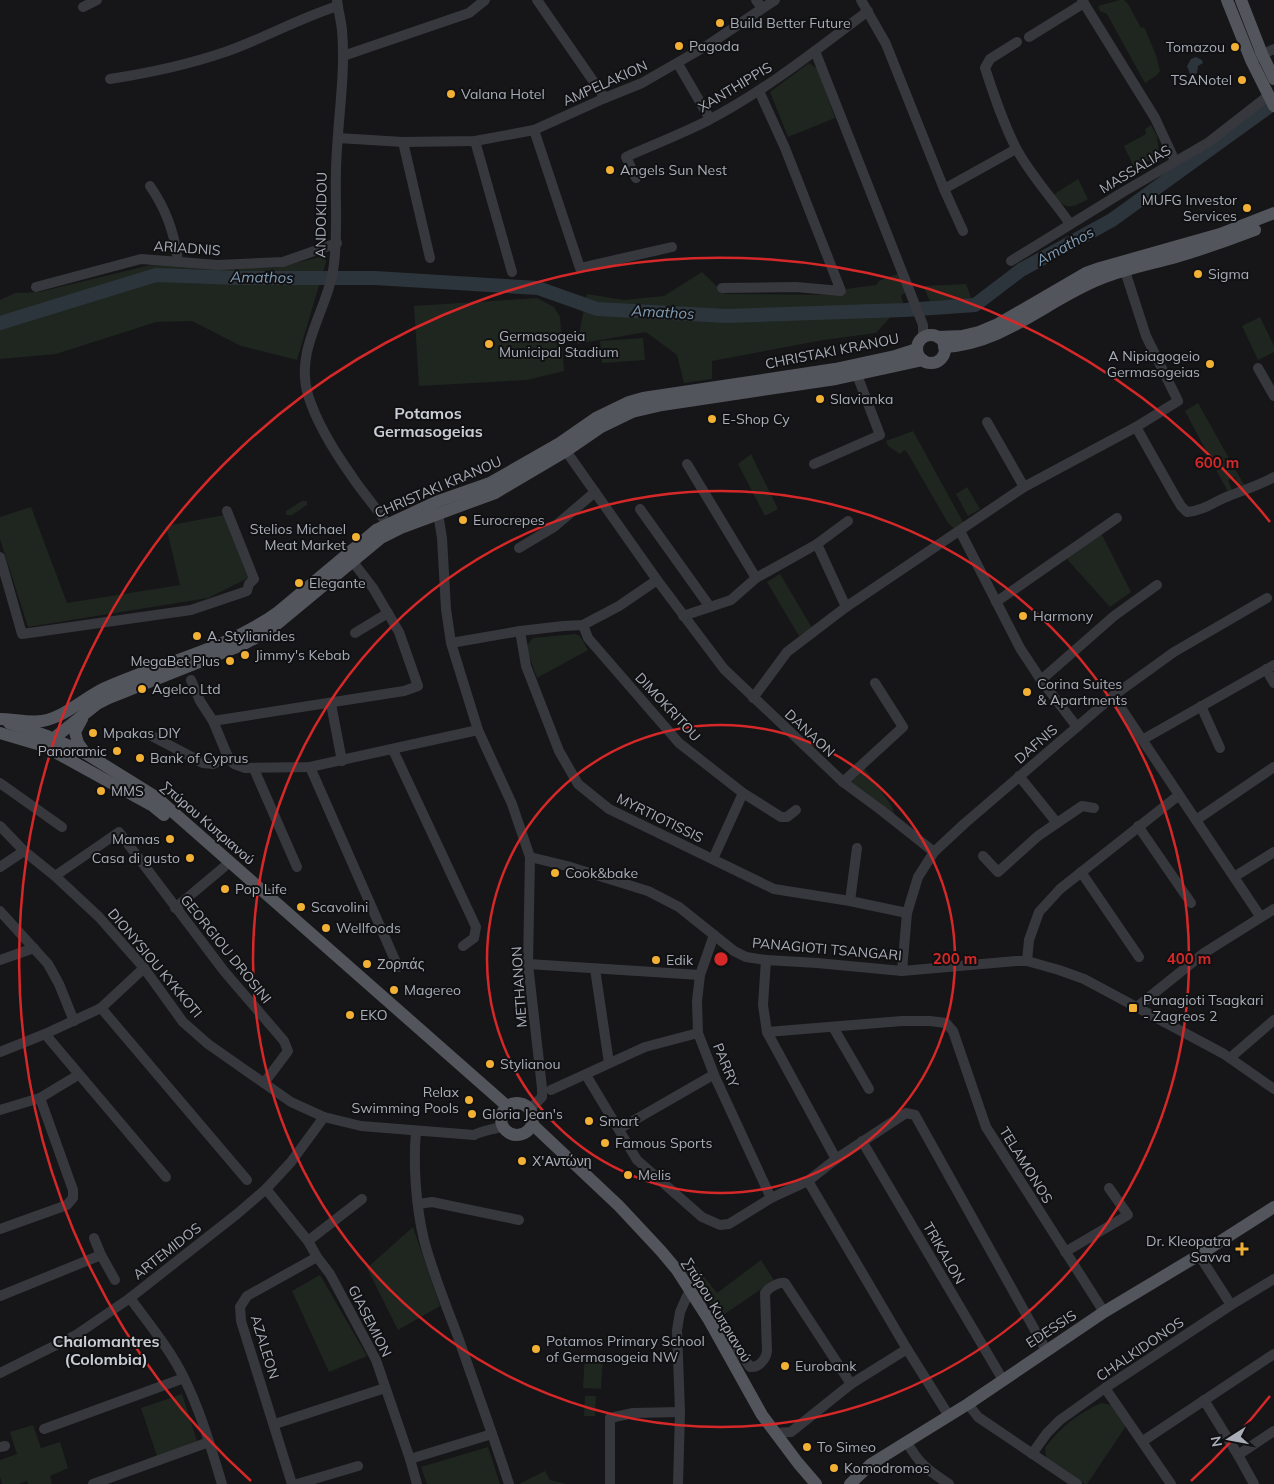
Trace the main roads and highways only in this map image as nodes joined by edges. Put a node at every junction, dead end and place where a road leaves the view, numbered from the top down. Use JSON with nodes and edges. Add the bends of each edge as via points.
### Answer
{"nodes":[{"id":1,"x":1226,"y":0,"type":"edge"},
{"id":2,"x":1241,"y":0,"type":"edge"},
{"id":3,"x":1256,"y":57,"type":"junction"},
{"id":4,"x":1274,"y":79,"type":"edge"},
{"id":5,"x":1270,"y":100,"type":"edge"},
{"id":6,"x":1274,"y":213,"type":"edge"},
{"id":7,"x":1274,"y":222,"type":"edge"},
{"id":8,"x":1121,"y":267,"type":"junction"},
{"id":9,"x":929,"y":342,"type":"junction"},
{"id":10,"x":437,"y":508,"type":"junction"},
{"id":11,"x":84,"y":714,"type":"junction"},
{"id":12,"x":0,"y":719,"type":"edge"},
{"id":13,"x":2,"y":735,"type":"edge"},
{"id":14,"x":49,"y":743,"type":"junction"},
{"id":15,"x":85,"y":753,"type":"junction"},
{"id":16,"x":505,"y":1109,"type":"junction"},
{"id":17,"x":530,"y":1127,"type":"junction"},
{"id":18,"x":1274,"y":1207,"type":"edge"},
{"id":19,"x":810,"y":1484,"type":"edge"},
{"id":20,"x":816,"y":1484,"type":"edge"},
{"id":21,"x":850,"y":1484,"type":"edge"}],
"edges":[{"from":1,"to":3,"type":"main road"},
{"from":2,"to":3,"type":"main road"},
{"from":3,"to":4,"type":"main road"},
{"from":3,"to":5,"type":"main road"},
{"from":6,"to":8,"type":"main road","name":"CHRISTAKI KRANOU"},
{"from":7,"to":8,"type":"main road","name":"CHRISTAKI KRANOU","via":[[1222,243]]},
{"from":8,"to":9,"type":"main road","name":"CHRISTAKI KRANOU","via":[[1002,332],[968,344]]},
{"from":9,"to":10,"type":"main road","name":"CHRISTAKI KRANOU","via":[[857,375],[645,408],[617,419],[495,493]]},
{"from":9,"to":10,"type":"main road","name":"CHRISTAKI KRANOU","via":[[895,356],[834,369],[628,402],[490,483]]},
{"from":10,"to":11,"type":"main road","name":"CHRISTAKI KRANOU","via":[[382,538],[284,619],[255,638],[109,698]]},
{"from":10,"to":12,"type":"main road","name":"CHRISTAKI KRANOU","via":[[387,524],[365,538],[278,612],[238,636],[104,689],[54,718],[40,722]]},
{"from":11,"to":14,"type":"main road","name":"CHRISTAKI KRANOU"},
{"from":11,"to":15,"type":"main road","via":[[75,732]]},
{"from":12,"to":14,"type":"main road","name":"Σπύρου Κυπριανού"},
{"from":13,"to":14,"type":"main road","name":"Σπύρου Κυπριανού"},
{"from":14,"to":15,"type":"main road","name":"Σπύρου Κυπριανού"},
{"from":14,"to":16,"type":"main road","name":"Σπύρου Κυπριανού","via":[[153,806]]},
{"from":15,"to":16,"type":"main road","name":"Σπύρου Κυπριανού","via":[[156,797]]},
{"from":16,"to":17,"type":"main road","via":[[515,1103],[530,1109],[533,1119]]},
{"from":16,"to":17,"type":"main road","via":[[501,1116],[506,1130],[516,1134]]},
{"from":17,"to":19,"type":"main road","name":"Σπύρου Κυπριανού","via":[[615,1209],[674,1274],[758,1418]]},
{"from":17,"to":20,"type":"main road","name":"Σπύρου Κυπριανού","via":[[619,1206],[677,1270],[762,1415]]},
{"from":18,"to":21,"type":"main road","name":"EDESSIS","via":[[1104,1312],[968,1404],[871,1464]]}]}
